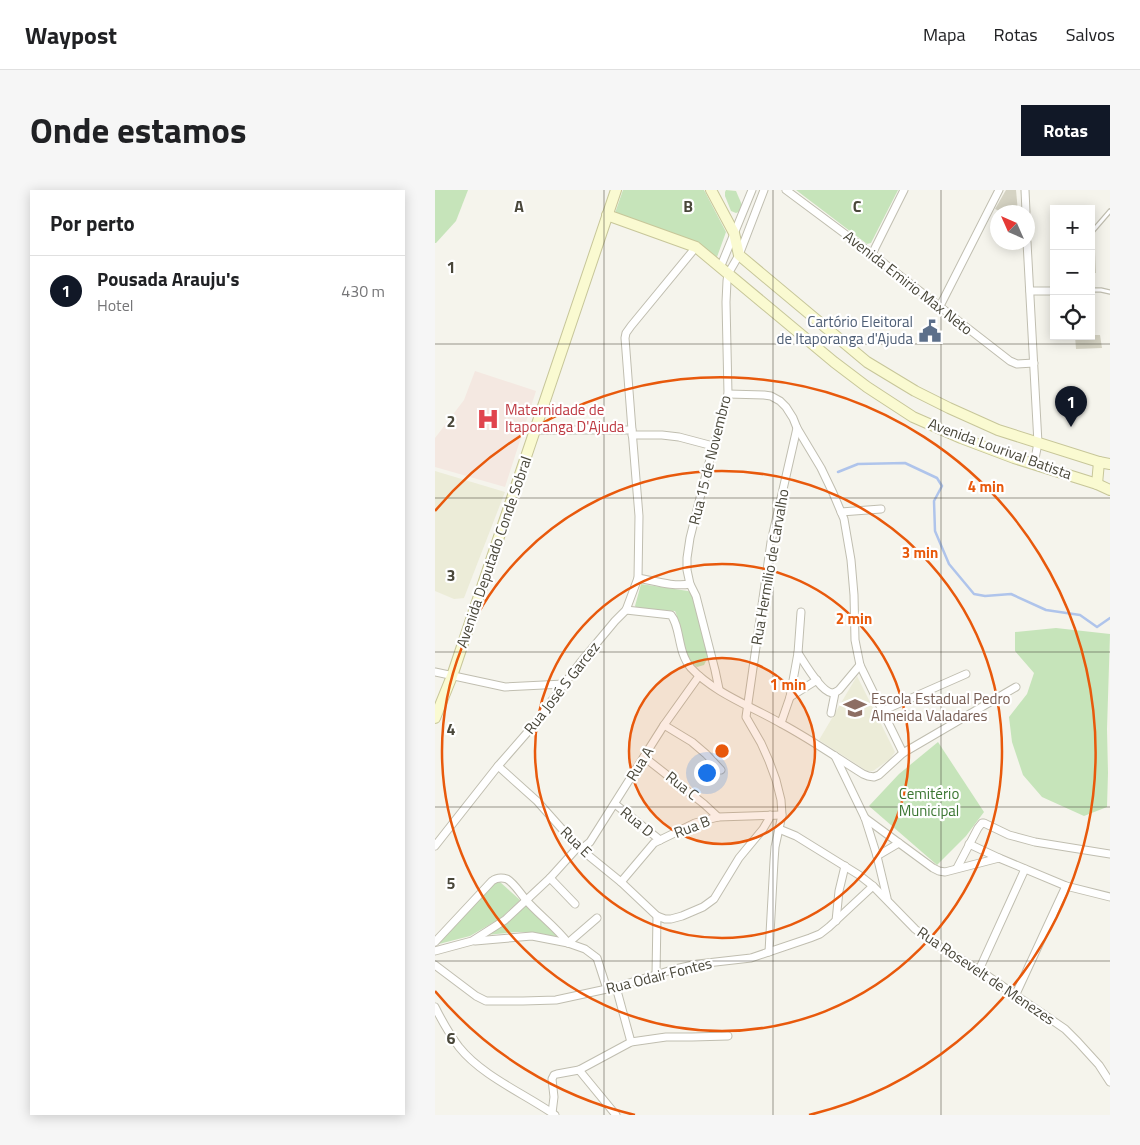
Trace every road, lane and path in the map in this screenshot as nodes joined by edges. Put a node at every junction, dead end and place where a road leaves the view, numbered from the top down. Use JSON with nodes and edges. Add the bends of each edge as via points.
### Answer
{"nodes":[{"id":1,"x":616,"y":190,"type":"edge"},
{"id":2,"x":711,"y":190,"type":"edge"},
{"id":3,"x":752,"y":190,"type":"edge"},
{"id":4,"x":786,"y":190,"type":"edge"},
{"id":5,"x":904,"y":190,"type":"edge"},
{"id":6,"x":999,"y":190,"type":"edge"},
{"id":7,"x":1025,"y":190,"type":"edge"},
{"id":8,"x":762,"y":191,"type":"edge"},
{"id":9,"x":1026,"y":205,"type":"edge"},
{"id":10,"x":1110,"y":211,"type":"edge"},
{"id":11,"x":607,"y":215,"type":"junction"},
{"id":12,"x":1095,"y":228,"type":"edge"},
{"id":13,"x":734,"y":233,"type":"junction"},
{"id":14,"x":696,"y":247,"type":"junction"},
{"id":15,"x":1027,"y":250,"type":"edge"},
{"id":16,"x":873,"y":254,"type":"junction"},
{"id":17,"x":739,"y":255,"type":"junction"},
{"id":18,"x":724,"y":271,"type":"junction"},
{"id":19,"x":1095,"y":290,"type":"edge"},
{"id":20,"x":1030,"y":291,"type":"junction"},
{"id":21,"x":1050,"y":291,"type":"edge"},
{"id":22,"x":1110,"y":292,"type":"edge"},
{"id":23,"x":940,"y":306,"type":"junction"},
{"id":24,"x":1034,"y":363,"type":"junction"},
{"id":25,"x":728,"y":394,"type":"junction"},
{"id":26,"x":797,"y":428,"type":"junction"},
{"id":27,"x":536,"y":430,"type":"junction"},
{"id":28,"x":632,"y":432,"type":"junction"},
{"id":29,"x":1038,"y":443,"type":"junction"},
{"id":30,"x":713,"y":446,"type":"junction"},
{"id":31,"x":1105,"y":463,"type":"edge"},
{"id":32,"x":1034,"y":464,"type":"junction"},
{"id":33,"x":1097,"y":484,"type":"junction"},
{"id":34,"x":1110,"y":490,"type":"edge"},
{"id":35,"x":881,"y":510,"type":"dead end"},
{"id":36,"x":841,"y":512,"type":"junction"},
{"id":37,"x":637,"y":578,"type":"junction"},
{"id":38,"x":690,"y":584,"type":"junction"},
{"id":39,"x":627,"y":610,"type":"junction"},
{"id":40,"x":801,"y":612,"type":"dead end"},
{"id":41,"x":798,"y":653,"type":"junction"},
{"id":42,"x":860,"y":665,"type":"junction"},
{"id":43,"x":435,"y":672,"type":"edge"},
{"id":44,"x":966,"y":674,"type":"dead end"},
{"id":45,"x":452,"y":676,"type":"junction"},
{"id":46,"x":699,"y":676,"type":"junction"},
{"id":47,"x":817,"y":680,"type":"junction"},
{"id":48,"x":565,"y":684,"type":"junction"},
{"id":49,"x":1016,"y":686,"type":"dead end"},
{"id":50,"x":719,"y":689,"type":"junction"},
{"id":51,"x":835,"y":693,"type":"junction"},
{"id":52,"x":790,"y":697,"type":"junction"},
{"id":53,"x":748,"y":707,"type":"junction"},
{"id":54,"x":882,"y":711,"type":"junction"},
{"id":55,"x":831,"y":714,"type":"dead end"},
{"id":56,"x":435,"y":718,"type":"edge"},
{"id":57,"x":781,"y":723,"type":"junction"},
{"id":58,"x":664,"y":725,"type":"junction"},
{"id":59,"x":903,"y":753,"type":"junction"},
{"id":60,"x":835,"y":756,"type":"junction"},
{"id":61,"x":644,"y":757,"type":"junction"},
{"id":62,"x":498,"y":766,"type":"junction"},
{"id":63,"x":721,"y":770,"type":"dead end"},
{"id":64,"x":615,"y":804,"type":"junction"},
{"id":65,"x":782,"y":814,"type":"junction"},
{"id":66,"x":770,"y":815,"type":"junction"},
{"id":67,"x":719,"y":816,"type":"junction"},
{"id":68,"x":865,"y":818,"type":"junction"},
{"id":69,"x":779,"y":829,"type":"junction"},
{"id":70,"x":660,"y":840,"type":"junction"},
{"id":71,"x":899,"y":843,"type":"junction"},
{"id":72,"x":969,"y":844,"type":"junction"},
{"id":73,"x":435,"y":846,"type":"edge"},
{"id":74,"x":578,"y":847,"type":"junction"},
{"id":75,"x":1110,"y":854,"type":"edge"},
{"id":76,"x":877,"y":856,"type":"junction"},
{"id":77,"x":999,"y":858,"type":"junction"},
{"id":78,"x":845,"y":866,"type":"junction"},
{"id":79,"x":957,"y":868,"type":"junction"},
{"id":80,"x":1025,"y":869,"type":"junction"},
{"id":81,"x":550,"y":878,"type":"junction"},
{"id":82,"x":621,"y":882,"type":"junction"},
{"id":83,"x":873,"y":886,"type":"junction"},
{"id":84,"x":1066,"y":886,"type":"junction"},
{"id":85,"x":1110,"y":897,"type":"edge"},
{"id":86,"x":887,"y":899,"type":"junction"},
{"id":87,"x":526,"y":900,"type":"junction"},
{"id":88,"x":575,"y":904,"type":"dead end"},
{"id":89,"x":657,"y":916,"type":"junction"},
{"id":90,"x":597,"y":918,"type":"dead end"},
{"id":91,"x":836,"y":921,"type":"junction"},
{"id":92,"x":472,"y":941,"type":"junction"},
{"id":93,"x":435,"y":942,"type":"edge"},
{"id":94,"x":568,"y":943,"type":"junction"},
{"id":95,"x":435,"y":951,"type":"edge"},
{"id":96,"x":769,"y":952,"type":"junction"},
{"id":97,"x":435,"y":965,"type":"edge"},
{"id":98,"x":979,"y":970,"type":"junction"},
{"id":99,"x":656,"y":975,"type":"junction"},
{"id":100,"x":616,"y":987,"type":"junction"},
{"id":101,"x":607,"y":989,"type":"junction"},
{"id":102,"x":1015,"y":996,"type":"junction"},
{"id":103,"x":435,"y":1007,"type":"edge"},
{"id":104,"x":729,"y":1036,"type":"dead end"},
{"id":105,"x":631,"y":1042,"type":"junction"},
{"id":106,"x":579,"y":1070,"type":"junction"},
{"id":107,"x":1110,"y":1082,"type":"edge"},
{"id":108,"x":553,"y":1114,"type":"edge"},
{"id":109,"x":616,"y":1115,"type":"edge"}],
"edges":[{"from":1,"to":11,"type":"main road","name":"Avenida Deputado Conde Sobral"},
{"from":2,"to":13,"type":"main road"},
{"from":3,"to":13,"type":"street"},
{"from":4,"to":16,"type":"street","name":"Avenida Emirio Max Neto"},
{"from":5,"to":16,"type":"street"},
{"from":6,"to":23,"type":"street"},
{"from":7,"to":9,"type":"street"},
{"from":8,"to":17,"type":"street"},
{"from":10,"to":12,"type":"lane"},
{"from":11,"to":14,"type":"main road"},
{"from":11,"to":27,"type":"main road","name":"Avenida Deputado Conde Sobral"},
{"from":13,"to":17,"type":"main road"},
{"from":13,"to":18,"type":"street"},
{"from":14,"to":18,"type":"main road","name":"Avenida Lourival Batista"},
{"from":14,"to":28,"type":"street","via":[[631,326],[625,338]]},
{"from":15,"to":20,"type":"street"},
{"from":16,"to":23,"type":"street","name":"Avenida Emirio Max Neto"},
{"from":17,"to":18,"type":"street"},
{"from":17,"to":29,"type":"main road","name":"Avenida Lourival Batista","via":[[867,362],[949,408],[998,430]]},
{"from":18,"to":25,"type":"street","name":"Rua 15 de Novembro"},
{"from":18,"to":32,"type":"main road","name":"Avenida Lourival Batista","via":[[834,362],[913,417]]},
{"from":19,"to":22,"type":"lane"},
{"from":20,"to":21,"type":"street"},
{"from":20,"to":24,"type":"street"},
{"from":23,"to":24,"type":"street","name":"Avenida Emirio Max Neto","via":[[1010,362]]},
{"from":24,"to":29,"type":"street"},
{"from":25,"to":26,"type":"street","via":[[771,396],[786,407]]},
{"from":25,"to":30,"type":"street","name":"Rua 15 de Novembro"},
{"from":26,"to":36,"type":"street","via":[[821,468]]},
{"from":26,"to":53,"type":"street","name":"Rua Hermilio de Carvalho","via":[[771,542]]},
{"from":27,"to":28,"type":"street"},
{"from":27,"to":45,"type":"main road","name":"Avenida Deputado Conde Sobral"},
{"from":28,"to":30,"type":"street","via":[[679,437]]},
{"from":28,"to":37,"type":"street","via":[[639,516]]},
{"from":29,"to":31,"type":"main road","name":"Avenida Lourival Batista"},
{"from":29,"to":32,"type":"street"},
{"from":30,"to":38,"type":"street","name":"Rua 15 de Novembro","via":[[690,538],[687,558]]},
{"from":31,"to":33,"type":"main road"},
{"from":32,"to":33,"type":"main road","name":"Avenida Lourival Batista"},
{"from":33,"to":34,"type":"main road","name":"Avenida Lourival Batista"},
{"from":35,"to":36,"type":"street"},
{"from":36,"to":42,"type":"street","via":[[851,560],[855,640]]},
{"from":37,"to":38,"type":"street","via":[[667,584]]},
{"from":37,"to":39,"type":"street"},
{"from":38,"to":50,"type":"street","name":"Rua 15 de Novembro","via":[[696,596]]},
{"from":39,"to":46,"type":"street","via":[[671,616],[685,658]]},
{"from":39,"to":48,"type":"street","name":"Rua José S Garcez"},
{"from":40,"to":41,"type":"street"},
{"from":41,"to":47,"type":"street"},
{"from":41,"to":52,"type":"street"},
{"from":42,"to":51,"type":"street"},
{"from":42,"to":54,"type":"street"},
{"from":43,"to":45,"type":"street"},
{"from":44,"to":54,"type":"street"},
{"from":45,"to":48,"type":"street","via":[[505,687]]},
{"from":45,"to":56,"type":"main road","name":"Avenida Deputado Conde Sobral"},
{"from":46,"to":50,"type":"street"},
{"from":46,"to":58,"type":"street","name":"Rua A"},
{"from":47,"to":51,"type":"street","via":[[826,691]]},
{"from":47,"to":52,"type":"street"},
{"from":48,"to":62,"type":"street","name":"Rua José S Garcez"},
{"from":49,"to":59,"type":"street"},
{"from":50,"to":53,"type":"street"},
{"from":51,"to":55,"type":"street"},
{"from":52,"to":57,"type":"street"},
{"from":53,"to":57,"type":"street"},
{"from":53,"to":65,"type":"street","via":[[746,717],[776,780]]},
{"from":54,"to":59,"type":"street"},
{"from":57,"to":60,"type":"street"},
{"from":58,"to":61,"type":"street","name":"Rua A"},
{"from":58,"to":63,"type":"street","via":[[691,742]]},
{"from":59,"to":60,"type":"street","via":[[874,777],[863,774]]},
{"from":60,"to":68,"type":"street"},
{"from":61,"to":64,"type":"street","name":"Rua A"},
{"from":61,"to":67,"type":"street","name":"Rua C"},
{"from":62,"to":73,"type":"street","name":"Rua José S Garcez"},
{"from":62,"to":74,"type":"street","name":"Rua E","via":[[537,801]]},
{"from":64,"to":70,"type":"street","name":"Rua D"},
{"from":64,"to":74,"type":"street","name":"Rua A","via":[[590,842]]},
{"from":65,"to":66,"type":"street","name":"Rua B"},
{"from":65,"to":69,"type":"street"},
{"from":66,"to":67,"type":"street","name":"Rua B"},
{"from":66,"to":89,"type":"street","via":[[714,899],[682,916],[665,919]]},
{"from":67,"to":70,"type":"street","name":"Rua B","via":[[695,823]]},
{"from":68,"to":71,"type":"street"},
{"from":68,"to":76,"type":"street"},
{"from":69,"to":78,"type":"street","name":"Rua Rosevelt de Menezes"},
{"from":69,"to":96,"type":"street"},
{"from":70,"to":82,"type":"street","name":"Rua B"},
{"from":71,"to":76,"type":"street"},
{"from":71,"to":79,"type":"street","via":[[939,871]]},
{"from":72,"to":75,"type":"street","via":[[984,823],[1035,842]]},
{"from":72,"to":77,"type":"street"},
{"from":72,"to":79,"type":"street"},
{"from":74,"to":81,"type":"street","name":"Rua A"},
{"from":74,"to":82,"type":"street","name":"Rua E"},
{"from":76,"to":86,"type":"street"},
{"from":77,"to":79,"type":"street"},
{"from":77,"to":80,"type":"street"},
{"from":78,"to":83,"type":"street","name":"Rua Rosevelt de Menezes"},
{"from":78,"to":91,"type":"street"},
{"from":80,"to":84,"type":"street"},
{"from":80,"to":98,"type":"street"},
{"from":81,"to":87,"type":"street","name":"Rua A"},
{"from":81,"to":88,"type":"street"},
{"from":82,"to":89,"type":"street","name":"Rua E"},
{"from":83,"to":86,"type":"street","name":"Rua Rosevelt de Menezes"},
{"from":83,"to":91,"type":"street","name":"Rua Odair Fontes"},
{"from":84,"to":85,"type":"street"},
{"from":84,"to":102,"type":"street"},
{"from":86,"to":98,"type":"street","name":"Rua Rosevelt de Menezes","via":[[929,940]]},
{"from":87,"to":92,"type":"street","name":"Rua A","via":[[505,920]]},
{"from":87,"to":93,"type":"street","via":[[509,880],[495,879]]},
{"from":87,"to":94,"type":"street"},
{"from":89,"to":99,"type":"street"},
{"from":90,"to":94,"type":"street"},
{"from":91,"to":96,"type":"street","name":"Rua Odair Fontes","via":[[820,934]]},
{"from":92,"to":94,"type":"street","via":[[532,936]]},
{"from":92,"to":95,"type":"street"},
{"from":94,"to":101,"type":"street","via":[[597,958]]},
{"from":96,"to":99,"type":"street","name":"Rua Odair Fontes"},
{"from":97,"to":101,"type":"street","name":"Rua Odair Fontes","via":[[487,1001],[556,1000]]},
{"from":98,"to":102,"type":"street","name":"Rua Rosevelt de Menezes"},
{"from":99,"to":100,"type":"street","name":"Rua Odair Fontes"},
{"from":100,"to":101,"type":"street","name":"Rua Odair Fontes"},
{"from":100,"to":105,"type":"street"},
{"from":102,"to":107,"type":"street","name":"Rua Rosevelt de Menezes","via":[[1065,1029],[1099,1064]]},
{"from":103,"to":108,"type":"street","via":[[459,1047],[471,1059]]},
{"from":104,"to":105,"type":"street","via":[[665,1036]]},
{"from":105,"to":106,"type":"street"},
{"from":106,"to":108,"type":"street","via":[[553,1076]]},
{"from":106,"to":109,"type":"street"}]}
